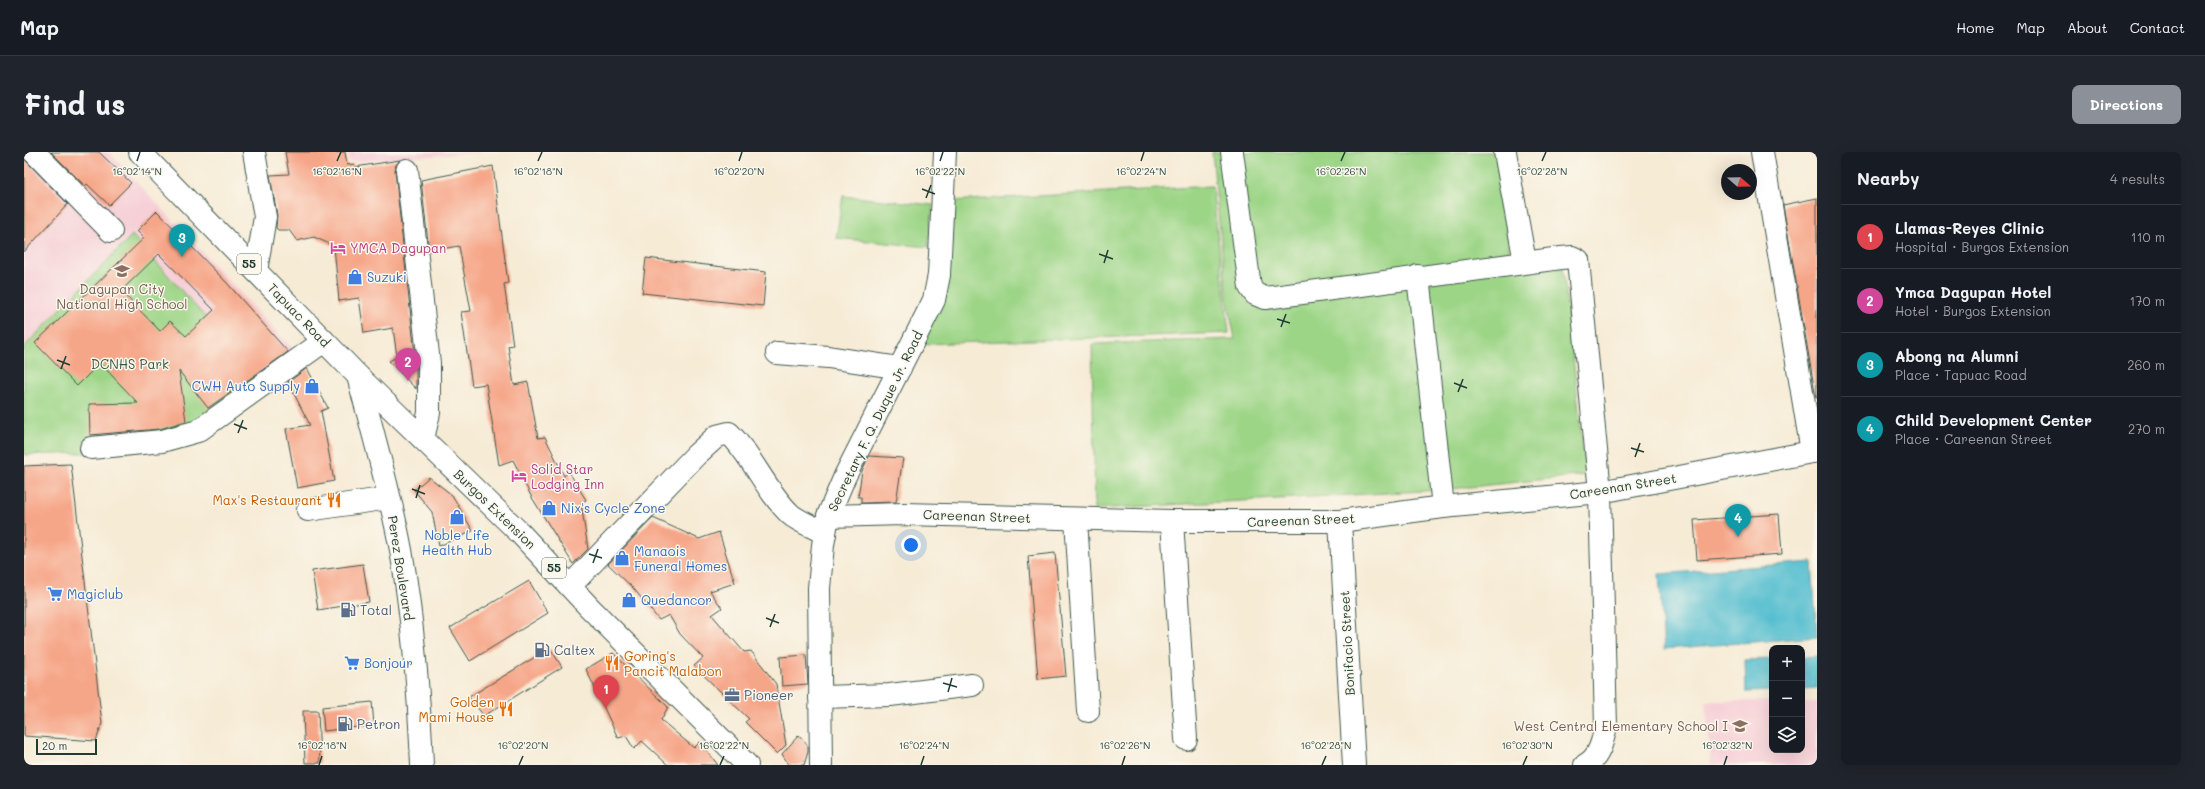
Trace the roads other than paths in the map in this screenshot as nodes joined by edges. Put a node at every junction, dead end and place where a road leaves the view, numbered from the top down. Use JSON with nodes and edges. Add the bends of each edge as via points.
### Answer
{"nodes":[{"id":1,"x":34,"y":152,"type":"edge"},
{"id":2,"x":140,"y":152,"type":"edge"},
{"id":3,"x":254,"y":152,"type":"edge"},
{"id":4,"x":945,"y":152,"type":"edge"},
{"id":5,"x":1232,"y":152,"type":"edge"},
{"id":6,"x":1505,"y":152,"type":"edge"},
{"id":7,"x":1762,"y":152,"type":"edge"},
{"id":8,"x":408,"y":170,"type":"dead end"},
{"id":9,"x":111,"y":231,"type":"dead end"},
{"id":10,"x":1525,"y":262,"type":"junction"},
{"id":11,"x":256,"y":271,"type":"junction"},
{"id":12,"x":1418,"y":276,"type":"junction"},
{"id":13,"x":324,"y":340,"type":"junction"},
{"id":14,"x":777,"y":353,"type":"dead end"},
{"id":15,"x":900,"y":368,"type":"junction"},
{"id":16,"x":357,"y":375,"type":"junction"},
{"id":17,"x":423,"y":439,"type":"junction"},
{"id":18,"x":91,"y":448,"type":"dead end"},
{"id":19,"x":1814,"y":452,"type":"edge"},
{"id":20,"x":1600,"y":492,"type":"junction"},
{"id":21,"x":389,"y":498,"type":"junction"},
{"id":22,"x":1443,"y":507,"type":"junction"},
{"id":23,"x":308,"y":510,"type":"dead end"},
{"id":24,"x":1076,"y":519,"type":"junction"},
{"id":25,"x":1340,"y":521,"type":"junction"},
{"id":26,"x":1172,"y":522,"type":"junction"},
{"id":27,"x":827,"y":524,"type":"junction"},
{"id":28,"x":570,"y":586,"type":"junction"},
{"id":29,"x":972,"y":685,"type":"dead end"},
{"id":30,"x":820,"y":697,"type":"junction"},
{"id":31,"x":1088,"y":711,"type":"dead end"},
{"id":32,"x":1186,"y":738,"type":"dead end"},
{"id":33,"x":422,"y":765,"type":"edge"},
{"id":34,"x":747,"y":765,"type":"edge"},
{"id":35,"x":821,"y":765,"type":"edge"},
{"id":36,"x":1354,"y":765,"type":"edge"},
{"id":37,"x":1585,"y":765,"type":"edge"}],
"edges":[{"from":1,"to":9,"type":"street"},
{"from":2,"to":11,"type":"street","name":"Tapuac Road","number":"55"},
{"from":3,"to":11,"type":"street","via":[[264,217]]},
{"from":4,"to":15,"type":"street","name":"Secretary F. Q. Duque Jr. Road","via":[[940,275],[934,300]]},
{"from":5,"to":12,"type":"street","via":[[1250,287],[1255,294],[1265,298]]},
{"from":6,"to":10,"type":"street"},
{"from":7,"to":19,"type":"street"},
{"from":8,"to":17,"type":"street","via":[[429,363],[429,413]]},
{"from":10,"to":12,"type":"street"},
{"from":10,"to":20,"type":"street","via":[[1572,257],[1578,260]]},
{"from":11,"to":13,"type":"street","name":"Tapuac Road","number":"55"},
{"from":12,"to":22,"type":"street"},
{"from":13,"to":16,"type":"street","name":"Tapuac Road","number":"55"},
{"from":13,"to":18,"type":"street","via":[[198,431],[162,441]]},
{"from":14,"to":15,"type":"street","via":[[828,357]]},
{"from":15,"to":27,"type":"street","name":"Secretary F. Q. Duque Jr. Road","via":[[845,476]]},
{"from":16,"to":17,"type":"street","name":"Burgos Extension","number":"55"},
{"from":16,"to":21,"type":"street","name":"Perez Boulevard"},
{"from":17,"to":28,"type":"street","name":"Burgos Extension","number":"55","via":[[520,533]]},
{"from":19,"to":20,"type":"street","name":"Careenan Street"},
{"from":20,"to":22,"type":"street","name":"Careenan Street"},
{"from":20,"to":37,"type":"street","via":[[1606,726],[1602,744],[1591,762]]},
{"from":21,"to":23,"type":"street"},
{"from":21,"to":33,"type":"street","name":"Perez Boulevard","via":[[401,551],[411,626],[420,712]]},
{"from":22,"to":25,"type":"street","name":"Careenan Street"},
{"from":24,"to":26,"type":"street","name":"Careenan Street"},
{"from":24,"to":27,"type":"street","name":"Careenan Street","via":[[904,514]]},
{"from":24,"to":31,"type":"street"},
{"from":25,"to":26,"type":"street","name":"Careenan Street"},
{"from":25,"to":36,"type":"street","name":"Bonifacio Street"},
{"from":26,"to":32,"type":"street"},
{"from":27,"to":28,"type":"street","via":[[791,515],[743,447],[729,433],[717,436],[696,455]]},
{"from":27,"to":30,"type":"street","name":"Secretary F. Q. Duque Jr. Road","via":[[819,588]]},
{"from":28,"to":34,"type":"street","name":"Burgos Extension","number":"55"},
{"from":29,"to":30,"type":"street","via":[[890,695]]},
{"from":30,"to":35,"type":"street","name":"Secretary F. Q. Duque Jr. Road"}]}
